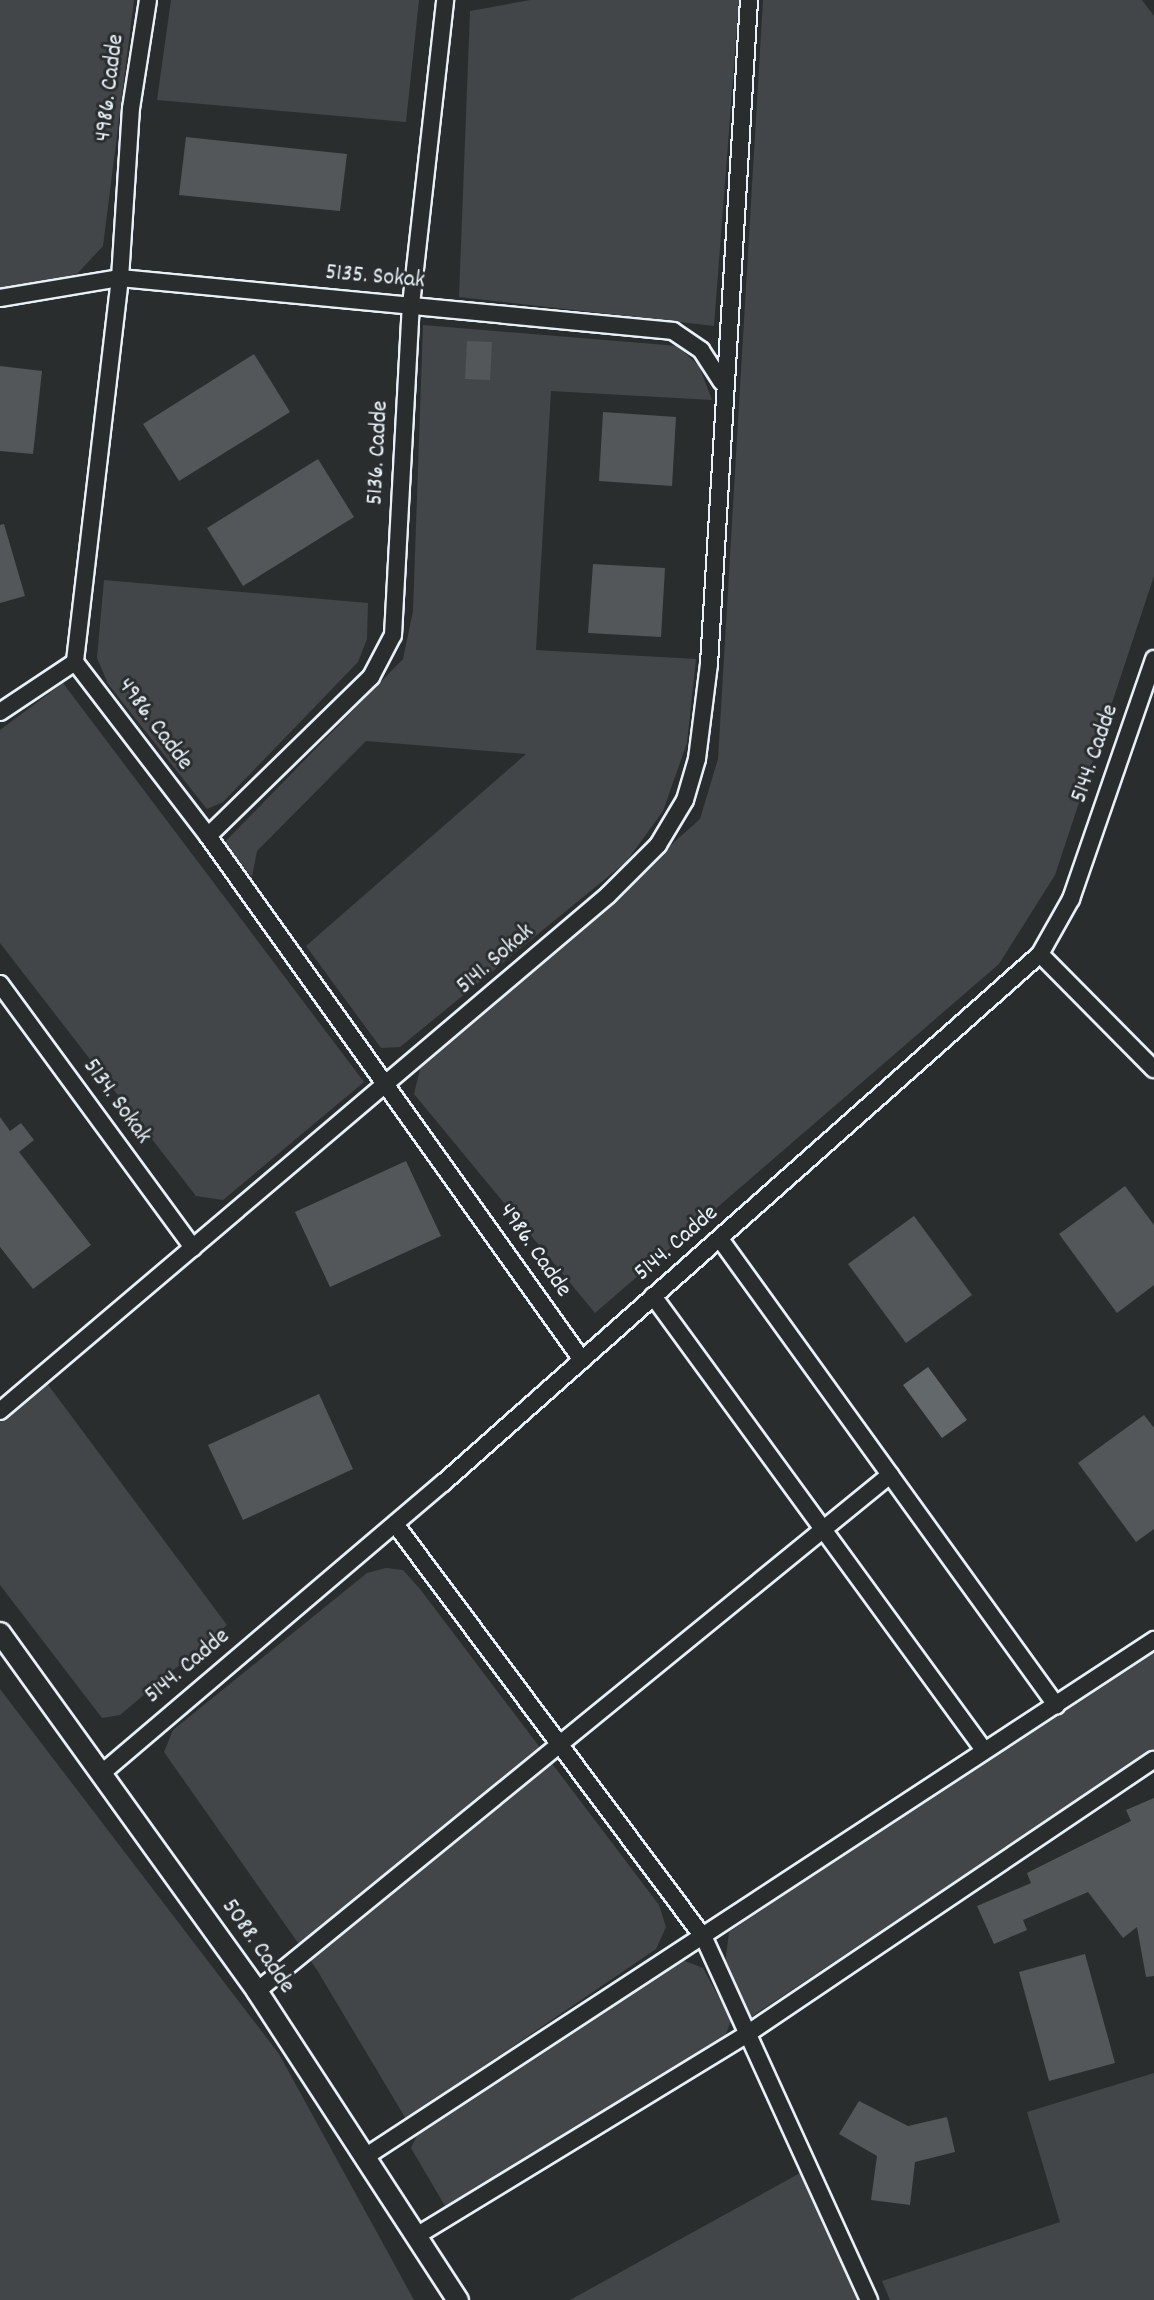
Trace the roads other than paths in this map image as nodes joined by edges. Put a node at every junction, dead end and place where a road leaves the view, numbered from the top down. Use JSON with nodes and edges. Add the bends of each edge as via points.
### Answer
{"nodes":[{"id":1,"x":148,"y":0,"type":"edge"},
{"id":2,"x":445,"y":0,"type":"edge"},
{"id":3,"x":749,"y":0,"type":"edge"},
{"id":4,"x":120,"y":278,"type":"junction"},
{"id":5,"x":0,"y":298,"type":"edge"},
{"id":6,"x":411,"y":305,"type":"junction"},
{"id":7,"x":722,"y":383,"type":"junction"},
{"id":8,"x":1154,"y":659,"type":"edge"},
{"id":9,"x":75,"y":662,"type":"junction"},
{"id":10,"x":0,"y":712,"type":"edge"},
{"id":11,"x":208,"y":836,"type":"junction"},
{"id":12,"x":1040,"y":954,"type":"junction"},
{"id":13,"x":0,"y":984,"type":"edge"},
{"id":14,"x":1154,"y":1069,"type":"edge"},
{"id":15,"x":387,"y":1085,"type":"junction"},
{"id":16,"x":720,"y":1239,"type":"junction"},
{"id":17,"x":193,"y":1248,"type":"junction"},
{"id":18,"x":653,"y":1296,"type":"junction"},
{"id":19,"x":582,"y":1360,"type":"junction"},
{"id":20,"x":0,"y":1411,"type":"edge"},
{"id":21,"x":890,"y":1475,"type":"junction"},
{"id":22,"x":395,"y":1524,"type":"junction"},
{"id":23,"x":820,"y":1526,"type":"junction"},
{"id":24,"x":0,"y":1633,"type":"edge"},
{"id":25,"x":1154,"y":1640,"type":"edge"},
{"id":26,"x":1056,"y":1705,"type":"junction"},
{"id":27,"x":558,"y":1747,"type":"junction"},
{"id":28,"x":984,"y":1750,"type":"junction"},
{"id":29,"x":1154,"y":1760,"type":"edge"},
{"id":30,"x":102,"y":1773,"type":"junction"},
{"id":31,"x":704,"y":1938,"type":"junction"},
{"id":32,"x":257,"y":1991,"type":"junction"},
{"id":33,"x":750,"y":2032,"type":"junction"},
{"id":34,"x":368,"y":2155,"type":"junction"},
{"id":35,"x":418,"y":2235,"type":"junction"},
{"id":36,"x":458,"y":2300,"type":"edge"},
{"id":37,"x":869,"y":2300,"type":"edge"}],
"edges":[{"from":1,"to":4,"type":"street","name":"4986. Cadde","via":[[131,108]]},
{"from":2,"to":6,"type":"street","name":"5136. Cadde"},
{"from":3,"to":7,"type":"street"},
{"from":4,"to":5,"type":"street","name":"5135. Sokak"},
{"from":4,"to":6,"type":"street","name":"5135. Sokak"},
{"from":4,"to":9,"type":"street","name":"4986. Cadde"},
{"from":6,"to":7,"type":"street","name":"5135. Sokak","via":[[673,331],[701,350]]},
{"from":6,"to":11,"type":"street","name":"5136. Cadde","via":[[393,635],[386,655]]},
{"from":7,"to":15,"type":"street","name":"5141. Sokak","via":[[709,664],[697,759],[685,800],[658,845],[608,895]]},
{"from":8,"to":12,"type":"street","name":"5144. Cadde","via":[[1071,899]]},
{"from":9,"to":10,"type":"street"},
{"from":9,"to":11,"type":"street","name":"4986. Cadde"},
{"from":11,"to":15,"type":"street","name":"4986. Cadde"},
{"from":12,"to":14,"type":"street"},
{"from":12,"to":16,"type":"street","name":"5144. Cadde"},
{"from":13,"to":17,"type":"street","name":"5134. Sokak"},
{"from":15,"to":17,"type":"street","name":"5141. Sokak"},
{"from":15,"to":19,"type":"street","name":"4986. Cadde"},
{"from":16,"to":18,"type":"street","name":"5144. Cadde"},
{"from":16,"to":21,"type":"street"},
{"from":17,"to":20,"type":"street","name":"5141. Sokak"},
{"from":18,"to":19,"type":"street","name":"5144. Cadde"},
{"from":18,"to":23,"type":"street"},
{"from":19,"to":22,"type":"street","name":"5144. Cadde"},
{"from":21,"to":23,"type":"street"},
{"from":21,"to":26,"type":"street"},
{"from":22,"to":27,"type":"street"},
{"from":22,"to":30,"type":"street","name":"5144. Cadde"},
{"from":23,"to":27,"type":"street"},
{"from":23,"to":28,"type":"street"},
{"from":24,"to":30,"type":"street","name":"5088. Cadde"},
{"from":25,"to":26,"type":"street"},
{"from":26,"to":28,"type":"street"},
{"from":27,"to":31,"type":"street"},
{"from":27,"to":32,"type":"street"},
{"from":28,"to":31,"type":"street"},
{"from":29,"to":33,"type":"street"},
{"from":30,"to":32,"type":"street","name":"5088. Cadde"},
{"from":31,"to":33,"type":"street"},
{"from":31,"to":34,"type":"street"},
{"from":32,"to":34,"type":"street","name":"5088. Cadde"},
{"from":33,"to":35,"type":"street"},
{"from":33,"to":37,"type":"street"},
{"from":34,"to":35,"type":"street","name":"5088. Cadde"},
{"from":35,"to":36,"type":"street","name":"5088. Cadde"}]}
